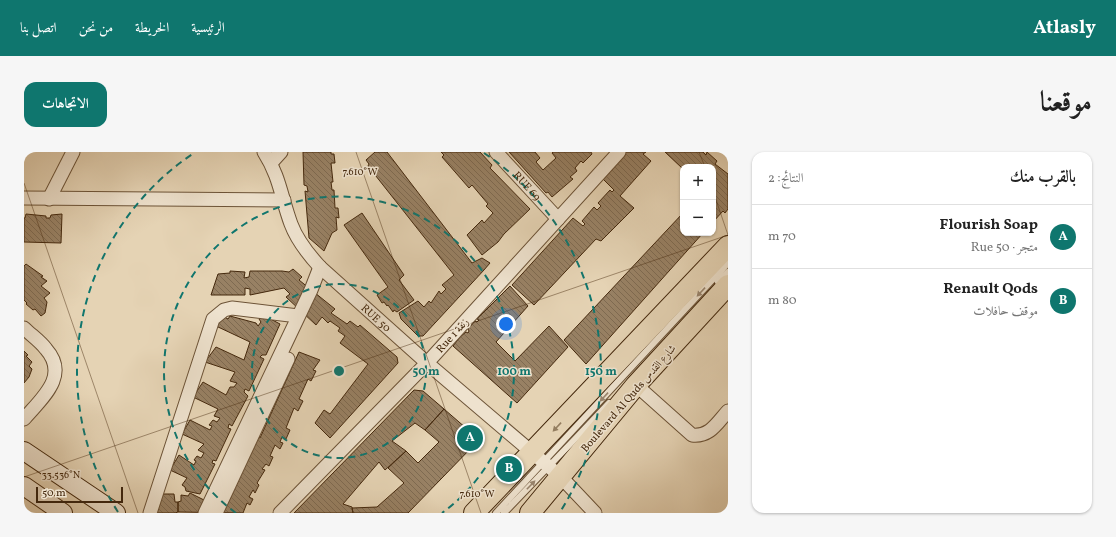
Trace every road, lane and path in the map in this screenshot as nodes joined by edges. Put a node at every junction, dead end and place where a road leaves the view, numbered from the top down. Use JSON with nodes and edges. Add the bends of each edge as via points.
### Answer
{"nodes":[{"id":1,"x":73,"y":152,"type":"edge"},
{"id":2,"x":281,"y":152,"type":"edge"},
{"id":3,"x":496,"y":152,"type":"edge"},
{"id":4,"x":619,"y":152,"type":"edge"},
{"id":5,"x":267,"y":157,"type":"edge"},
{"id":6,"x":24,"y":198,"type":"edge"},
{"id":7,"x":49,"y":198,"type":"junction"},
{"id":8,"x":284,"y":200,"type":"junction"},
{"id":9,"x":558,"y":219,"type":"junction"},
{"id":10,"x":728,"y":246,"type":"edge"},
{"id":11,"x":728,"y":263,"type":"edge"},
{"id":12,"x":323,"y":270,"type":"junction"},
{"id":13,"x":727,"y":284,"type":"edge"},
{"id":14,"x":298,"y":316,"type":"junction"},
{"id":15,"x":24,"y":328,"type":"edge"},
{"id":16,"x":665,"y":341,"type":"dead end"},
{"id":17,"x":427,"y":363,"type":"junction"},
{"id":18,"x":636,"y":385,"type":"junction"},
{"id":19,"x":612,"y":399,"type":"dead end"},
{"id":20,"x":728,"y":411,"type":"edge"},
{"id":21,"x":24,"y":419,"type":"edge"},
{"id":22,"x":24,"y":450,"type":"edge"},
{"id":23,"x":546,"y":465,"type":"junction"},
{"id":24,"x":24,"y":486,"type":"edge"},
{"id":25,"x":63,"y":513,"type":"edge"},
{"id":26,"x":116,"y":513,"type":"edge"},
{"id":27,"x":150,"y":513,"type":"edge"},
{"id":28,"x":205,"y":513,"type":"edge"},
{"id":29,"x":216,"y":513,"type":"edge"},
{"id":30,"x":280,"y":513,"type":"edge"},
{"id":31,"x":474,"y":513,"type":"edge"},
{"id":32,"x":496,"y":513,"type":"edge"},
{"id":33,"x":504,"y":513,"type":"edge"},
{"id":34,"x":530,"y":513,"type":"edge"},
{"id":35,"x":595,"y":513,"type":"edge"}],
"edges":[{"from":1,"to":7,"type":"street"},
{"from":2,"to":5,"type":"street"},
{"from":3,"to":9,"type":"street","name":"RUE 69"},
{"from":4,"to":9,"type":"street","name":"Rue 1 زنقة"},
{"from":5,"to":8,"type":"street","name":"RUE 50","via":[[279,180]]},
{"from":6,"to":7,"type":"street"},
{"from":7,"to":8,"type":"street"},
{"from":8,"to":12,"type":"street","name":"RUE 50","via":[[298,239]]},
{"from":9,"to":17,"type":"street","name":"Rue 1 زنقة"},
{"from":10,"to":23,"type":"main road","name":"Boulevard Al Quds شارع القدس","one_way":true},
{"from":11,"to":23,"type":"lane","one_way":true},
{"from":12,"to":14,"type":"street"},
{"from":12,"to":17,"type":"street","name":"RUE 50"},
{"from":12,"to":29,"type":"street"},
{"from":13,"to":16,"type":"lane"},
{"from":13,"to":18,"type":"main road","name":"Boulevard Al Quds شارع القدس"},
{"from":14,"to":27,"type":"street","via":[[232,308],[213,318]]},
{"from":14,"to":28,"type":"street"},
{"from":15,"to":21,"type":"street","via":[[47,350],[55,364],[55,374],[51,387]]},
{"from":17,"to":23,"type":"street","name":"RUE 50"},
{"from":17,"to":30,"type":"street","name":"Rue 1 زنقة"},
{"from":18,"to":20,"type":"street","via":[[692,436],[708,433]]},
{"from":18,"to":23,"type":"main road","name":"Boulevard Al Quds شارع القدس"},
{"from":19,"to":23,"type":"lane"},
{"from":22,"to":26,"type":"street"},
{"from":23,"to":31,"type":"main road","name":"Boulevard Al Quds شارع القدس"},
{"from":23,"to":32,"type":"lane"},
{"from":33,"to":23,"type":"lane","one_way":true},
{"from":23,"to":34,"type":"main road","name":"Boulevard Al Quds شارع القدس"},
{"from":23,"to":35,"type":"street","name":"RUE 50"},
{"from":24,"to":25,"type":"street"}]}
